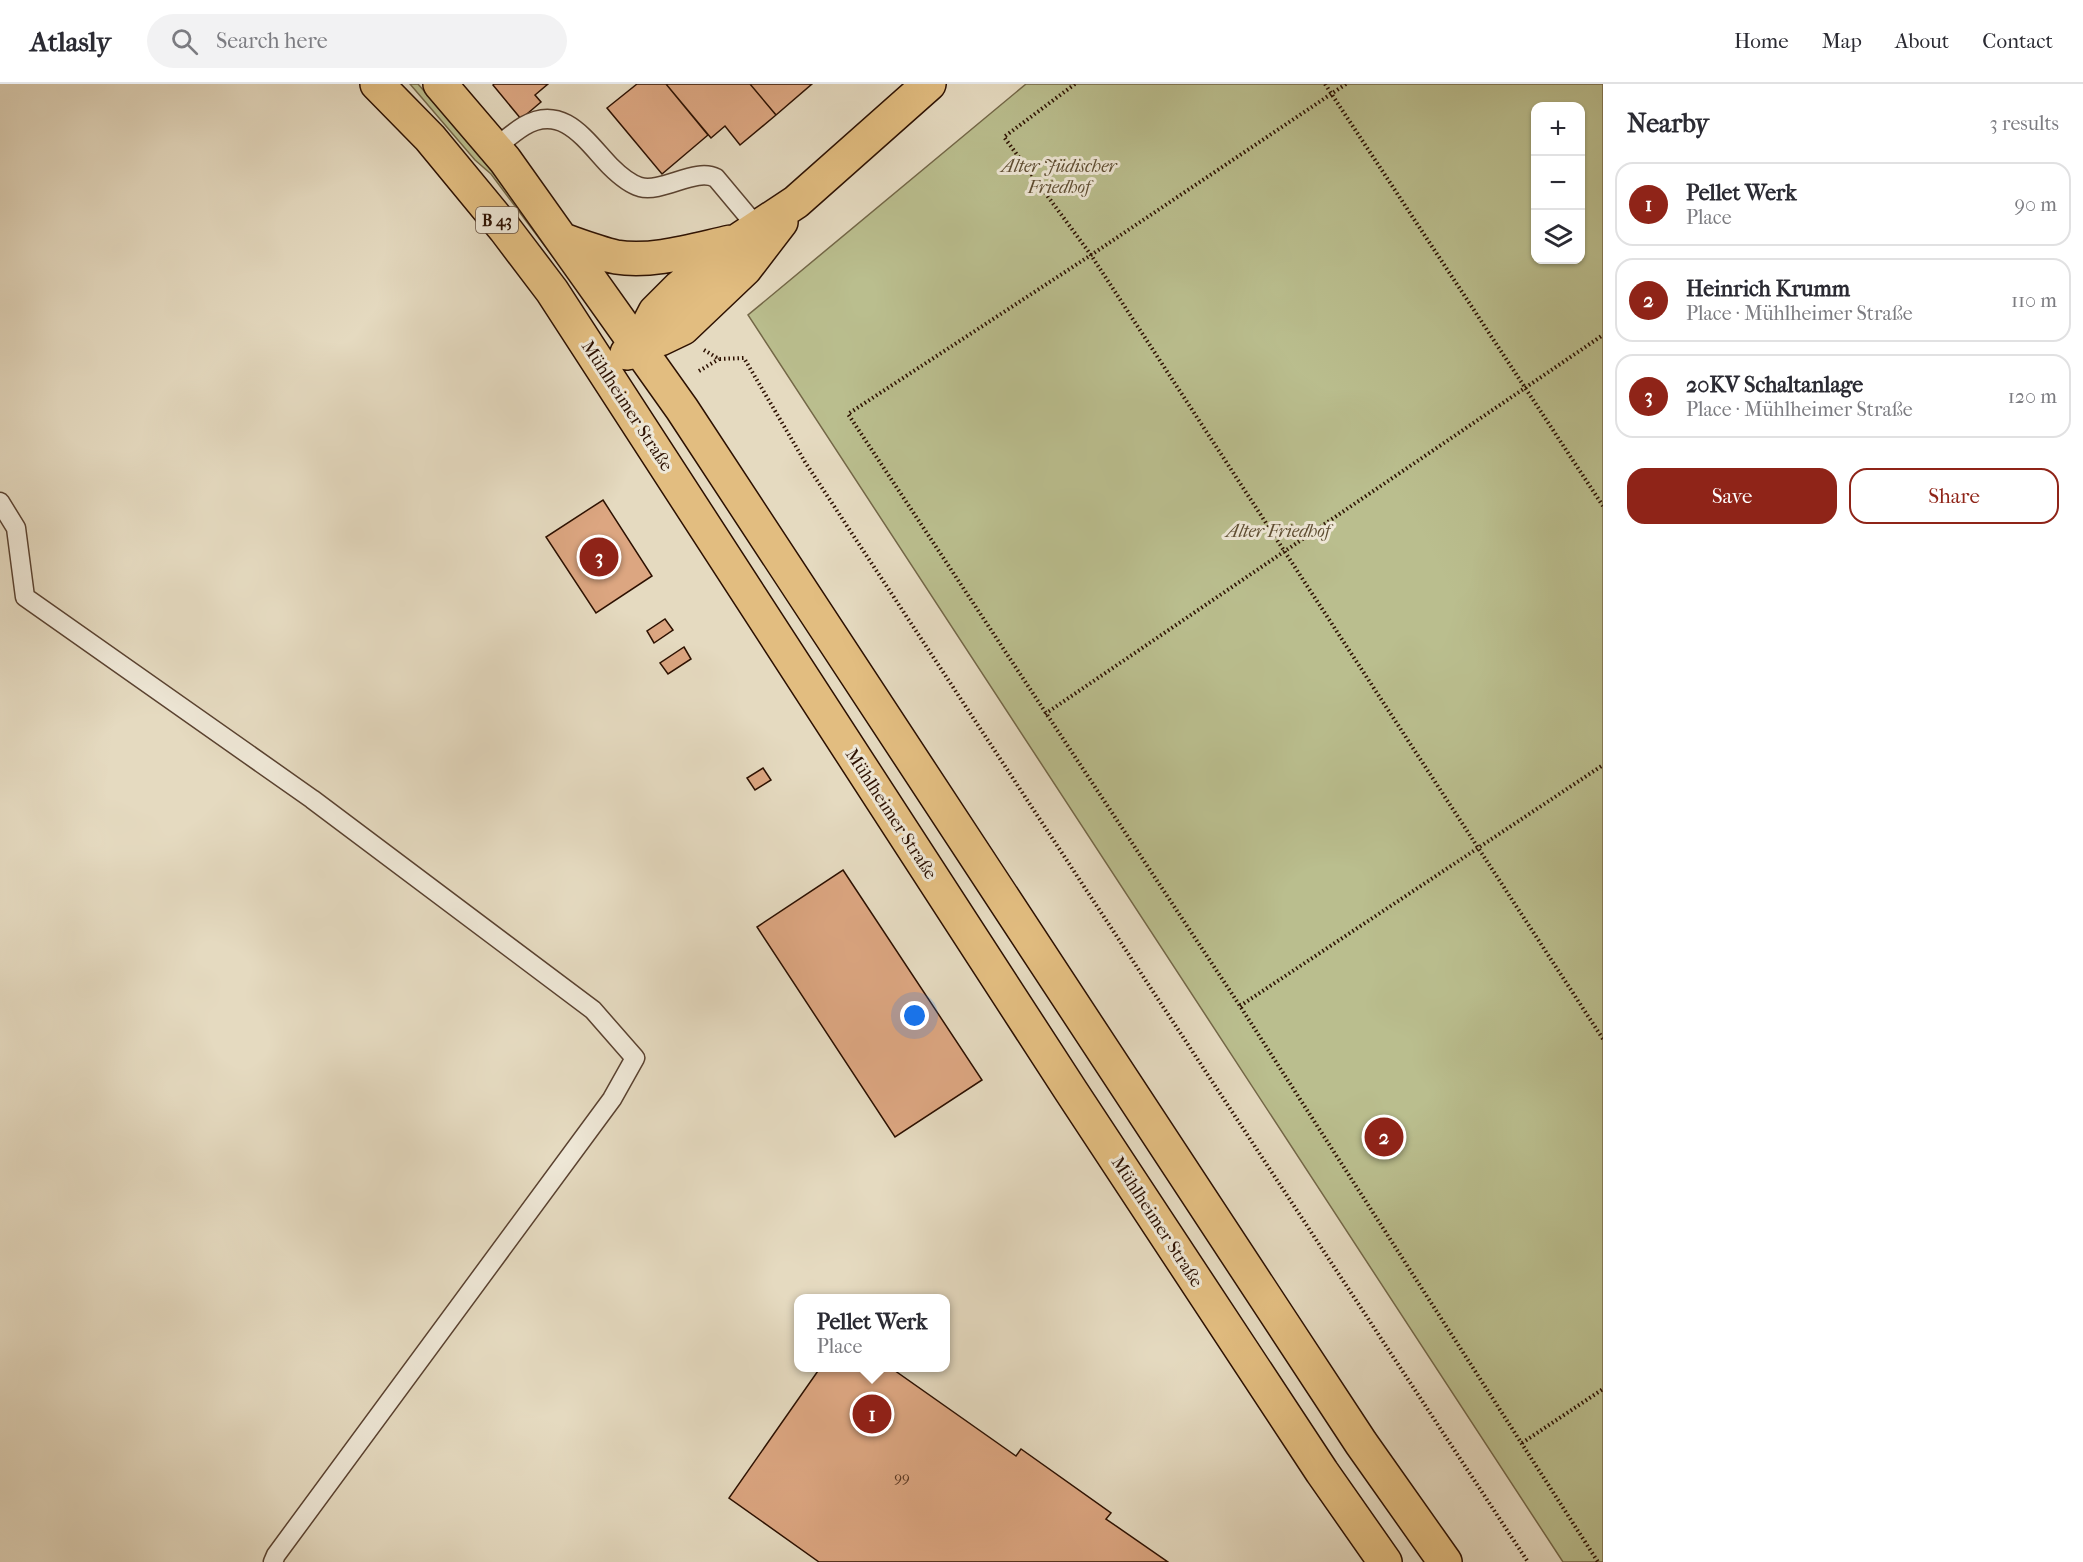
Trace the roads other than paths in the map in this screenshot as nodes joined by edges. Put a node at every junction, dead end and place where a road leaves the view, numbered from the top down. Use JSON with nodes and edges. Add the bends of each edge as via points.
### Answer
{"nodes":[{"id":1,"x":376,"y":84,"type":"edge"},
{"id":2,"x":440,"y":84,"type":"edge"},
{"id":3,"x":929,"y":84,"type":"edge"},
{"id":4,"x":495,"y":148,"type":"junction"},
{"id":5,"x":796,"y":202,"type":"junction"},
{"id":6,"x":747,"y":234,"type":"junction"},
{"id":7,"x":563,"y":240,"type":"junction"},
{"id":8,"x":637,"y":347,"type":"junction"},
{"id":9,"x":603,"y":369,"type":"junction"},
{"id":10,"x":0,"y":502,"type":"edge"},
{"id":11,"x":273,"y":1562,"type":"edge"},
{"id":12,"x":1385,"y":1562,"type":"edge"},
{"id":13,"x":1445,"y":1562,"type":"edge"}],
"edges":[{"from":1,"to":9,"type":"main road","name":"Mühlheimer Straße","number":"B 43","via":[[430,138],[505,229]]},
{"from":2,"to":4,"type":"main road","number":"B 43"},
{"from":3,"to":5,"type":"main road"},
{"from":4,"to":6,"type":"lane","via":[[524,126],[541,118],[557,118],[568,123],[636,186],[657,187],[705,175],[716,178]]},
{"from":4,"to":7,"type":"main road","number":"B 43"},
{"from":5,"to":6,"type":"main road"},
{"from":5,"to":8,"type":"main road","via":[[745,269],[682,328]]},
{"from":6,"to":7,"type":"main road","via":[[649,258],[602,254]]},
{"from":6,"to":8,"type":"main road","via":[[680,286],[655,312]]},
{"from":7,"to":8,"type":"main road"},
{"from":8,"to":9,"type":"main road"},
{"from":8,"to":13,"type":"main road","via":[[863,683],[1361,1443]]},
{"from":9,"to":12,"type":"main road","name":"Mühlheimer Straße","via":[[1071,1091]]},
{"from":10,"to":11,"type":"lane","via":[[16,528],[25,597],[312,799],[593,1010],[635,1058],[612,1099]]}]}
